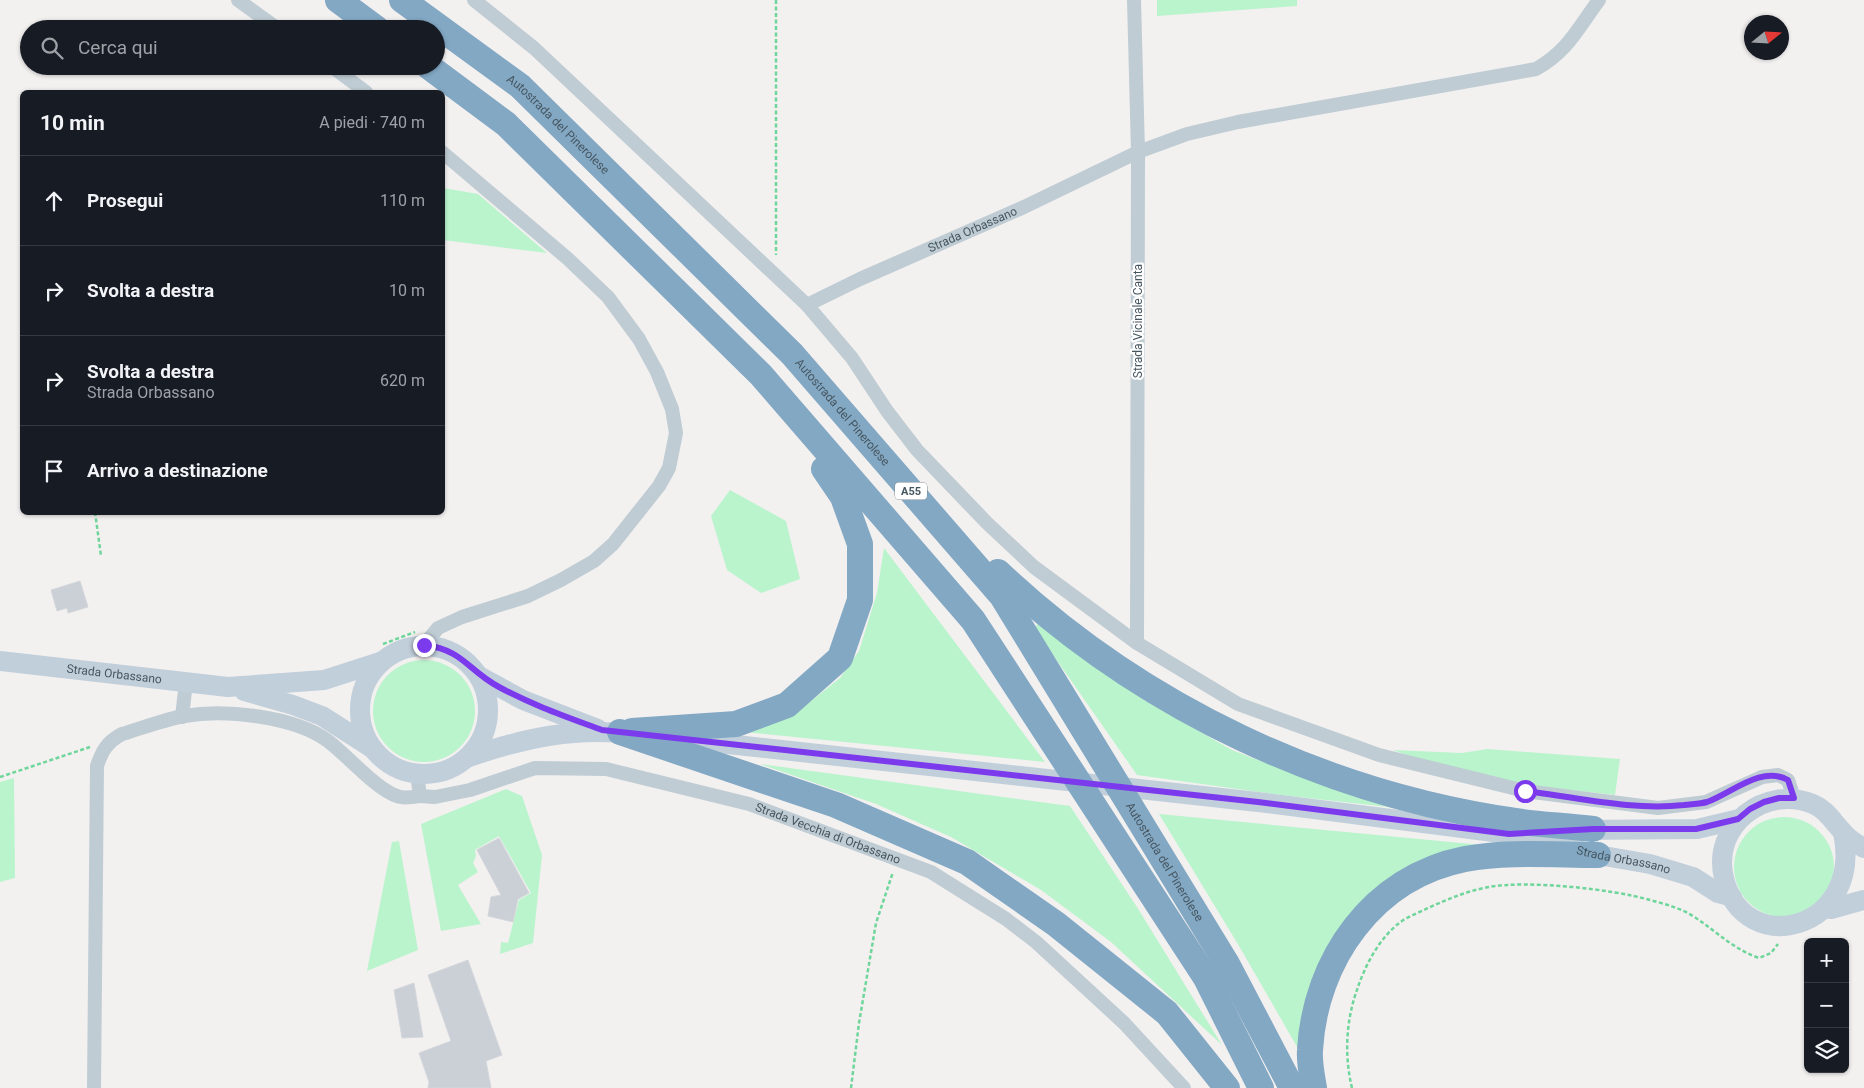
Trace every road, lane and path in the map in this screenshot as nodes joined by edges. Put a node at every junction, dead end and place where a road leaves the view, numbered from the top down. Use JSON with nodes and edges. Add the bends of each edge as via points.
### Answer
{"nodes":[{"id":1,"x":238,"y":0,"type":"edge"},
{"id":2,"x":338,"y":0,"type":"edge"},
{"id":3,"x":402,"y":0,"type":"edge"},
{"id":4,"x":474,"y":0,"type":"edge"},
{"id":5,"x":776,"y":0,"type":"edge"},
{"id":6,"x":1134,"y":0,"type":"edge"},
{"id":7,"x":1599,"y":0,"type":"edge"},
{"id":8,"x":266,"y":20,"type":"edge"},
{"id":9,"x":365,"y":20,"type":"edge"},
{"id":10,"x":429,"y":20,"type":"edge"},
{"id":11,"x":445,"y":31,"type":"edge"},
{"id":12,"x":343,"y":75,"type":"edge"},
{"id":13,"x":440,"y":75,"type":"edge"},
{"id":14,"x":363,"y":90,"type":"edge"},
{"id":15,"x":1138,"y":152,"type":"junction"},
{"id":16,"x":445,"y":155,"type":"edge"},
{"id":17,"x":776,"y":274,"type":"junction"},
{"id":18,"x":807,"y":305,"type":"junction"},
{"id":19,"x":792,"y":354,"type":"junction"},
{"id":20,"x":761,"y":375,"type":"junction"},
{"id":21,"x":95,"y":515,"type":"edge"},
{"id":22,"x":100,"y":556,"type":"dead end"},
{"id":23,"x":438,"y":628,"type":"junction"},
{"id":24,"x":1137,"y":643,"type":"junction"},
{"id":25,"x":424,"y":645,"type":"junction"},
{"id":26,"x":379,"y":654,"type":"junction"},
{"id":27,"x":0,"y":661,"type":"edge"},
{"id":28,"x":479,"y":676,"type":"junction"},
{"id":29,"x":186,"y":682,"type":"junction"},
{"id":30,"x":228,"y":687,"type":"junction"},
{"id":31,"x":182,"y":717,"type":"junction"},
{"id":32,"x":611,"y":731,"type":"junction"},
{"id":33,"x":113,"y":739,"type":"junction"},
{"id":34,"x":372,"y":748,"type":"junction"},
{"id":35,"x":468,"y":757,"type":"junction"},
{"id":36,"x":418,"y":774,"type":"junction"},
{"id":37,"x":0,"y":777,"type":"edge"},
{"id":38,"x":420,"y":796,"type":"junction"},
{"id":39,"x":1794,"y":798,"type":"junction"},
{"id":40,"x":1738,"y":819,"type":"junction"},
{"id":41,"x":1593,"y":829,"type":"junction"},
{"id":42,"x":1844,"y":833,"type":"junction"},
{"id":43,"x":1509,"y":834,"type":"junction"},
{"id":44,"x":1864,"y":848,"type":"edge"},
{"id":45,"x":1598,"y":855,"type":"junction"},
{"id":46,"x":900,"y":861,"type":"junction"},
{"id":47,"x":1732,"y":897,"type":"junction"},
{"id":48,"x":1864,"y":900,"type":"edge"},
{"id":49,"x":1831,"y":909,"type":"junction"},
{"id":50,"x":1779,"y":926,"type":"junction"},
{"id":51,"x":94,"y":1088,"type":"edge"},
{"id":52,"x":850,"y":1088,"type":"edge"},
{"id":53,"x":1184,"y":1088,"type":"edge"},
{"id":54,"x":1227,"y":1088,"type":"edge"},
{"id":55,"x":1261,"y":1088,"type":"edge"},
{"id":56,"x":1292,"y":1088,"type":"edge"},
{"id":57,"x":1314,"y":1088,"type":"edge"},
{"id":58,"x":1352,"y":1088,"type":"edge"}],
"edges":[{"from":1,"to":8,"type":"street"},
{"from":2,"to":9,"type":"highway"},
{"from":3,"to":10,"type":"highway","name":"Autostrada del Pinerolese","number":"A55"},
{"from":4,"to":17,"type":"street","via":[[534,48]]},
{"from":5,"to":17,"type":"path"},
{"from":6,"to":15,"type":"street","name":"Strada Vicinale Canta"},
{"from":7,"to":15,"type":"street","name":"Strada Orbassano","via":[[1568,44],[1554,59],[1536,69],[1238,122],[1187,134]]},
{"from":11,"to":19,"type":"highway","name":"Autostrada del Pinerolese","number":"A55","via":[[520,86]]},
{"from":12,"to":14,"type":"street"},
{"from":13,"to":20,"type":"highway","via":[[506,124]]},
{"from":15,"to":18,"type":"street","name":"Strada Orbassano"},
{"from":15,"to":24,"type":"street","name":"Strada Vicinale Canta"},
{"from":16,"to":23,"type":"street","via":[[568,258],[608,297],[640,339],[657,372],[672,409],[676,433],[669,468],[659,486],[613,544],[594,561],[528,596]]},
{"from":17,"to":18,"type":"street"},
{"from":18,"to":24,"type":"street","via":[[852,358],[917,450],[975,510],[1034,567]]},
{"from":19,"to":41,"type":"highway","via":[[969,544],[1022,594],[1087,646],[1167,700],[1291,760],[1388,793],[1521,821]]},
{"from":19,"to":56,"type":"highway","name":"Autostrada del Pinerolese","number":"A55","via":[[1002,596],[1227,964]]},
{"from":20,"to":32,"type":"highway","via":[[843,497],[860,544],[860,600],[840,658],[787,705],[736,724]]},
{"from":20,"to":55,"type":"highway","via":[[973,620],[1206,978]]},
{"from":21,"to":22,"type":"path"},
{"from":23,"to":25,"type":"street"},
{"from":23,"to":26,"type":"path","via":[[419,631]]},
{"from":24,"to":39,"type":"street","via":[[1238,704],[1379,755],[1525,791],[1658,808],[1706,802],[1740,785],[1778,775],[1788,780]]},
{"from":25,"to":26,"type":"main road","name":"Strada Orbassano"},
{"from":25,"to":28,"type":"main road","name":"Strada Orbassano","via":[[456,653]]},
{"from":26,"to":30,"type":"main road","name":"Strada Orbassano","via":[[324,680]]},
{"from":26,"to":34,"type":"main road","name":"Strada Orbassano","via":[[359,703],[362,727]]},
{"from":27,"to":29,"type":"main road","name":"Strada Orbassano"},
{"from":28,"to":32,"type":"main road","name":"Strada Orbassano","via":[[523,700]]},
{"from":28,"to":35,"type":"main road","name":"Strada Orbassano","via":[[488,696],[488,718],[482,740]]},
{"from":29,"to":30,"type":"main road","name":"Strada Orbassano"},
{"from":29,"to":31,"type":"street"},
{"from":30,"to":34,"type":"main road","name":"Strada Orbassano","via":[[322,716]]},
{"from":31,"to":33,"type":"street","name":"Strada Vecchia di Orbassano"},
{"from":31,"to":38,"type":"street","name":"Strada Vecchia di Orbassano","via":[[229,714],[288,723],[327,740],[384,789],[398,797]]},
{"from":32,"to":35,"type":"main road","name":"Strada Orbassano","via":[[550,735]]},
{"from":32,"to":43,"type":"main road","name":"Strada Orbassano","via":[[1258,802]]},
{"from":32,"to":54,"type":"highway","via":[[836,805],[967,862],[1056,924],[1167,1013]]},
{"from":33,"to":37,"type":"path"},
{"from":33,"to":51,"type":"street","via":[[102,751],[97,775]]},
{"from":34,"to":36,"type":"main road","name":"Strada Orbassano","via":[[392,766]]},
{"from":35,"to":36,"type":"main road","name":"Strada Orbassano","via":[[445,771]]},
{"from":36,"to":38,"type":"street"},
{"from":38,"to":46,"type":"street","name":"Strada Vecchia di Orbassano","via":[[435,798],[470,790],[535,768],[606,770],[749,804]]},
{"from":39,"to":40,"type":"main road","name":"Strada Orbassano","via":[[1764,802]]},
{"from":39,"to":42,"type":"main road","name":"Strada Orbassano","via":[[1814,804]]},
{"from":40,"to":41,"type":"main road","name":"Strada Orbassano","via":[[1696,829]]},
{"from":40,"to":47,"type":"main road","name":"Strada Orbassano","via":[[1727,837],[1722,857],[1724,878]]},
{"from":41,"to":43,"type":"main road","name":"Strada Orbassano"},
{"from":42,"to":44,"type":"main road","name":"Strada Orbassano"},
{"from":42,"to":49,"type":"main road","name":"Strada Orbassano","via":[[1849,849],[1848,881]]},
{"from":43,"to":45,"type":"main road","name":"Strada Orbassano"},
{"from":45,"to":47,"type":"main road","name":"Strada Orbassano","via":[[1650,864],[1693,877],[1718,893]]},
{"from":45,"to":57,"type":"highway","via":[[1465,859],[1429,870],[1378,902],[1336,953],[1315,1010],[1310,1052]]},
{"from":46,"to":52,"type":"path","via":[[890,876],[876,923]]},
{"from":46,"to":53,"type":"street","name":"Strada Vecchia di Orbassano","via":[[931,872],[1036,942],[1124,1022]]},
{"from":47,"to":50,"type":"main road","name":"Strada Orbassano","via":[[1745,912],[1761,922]]},
{"from":48,"to":49,"type":"main road","name":"Strada Orbassano"},
{"from":49,"to":50,"type":"main road","name":"Strada Orbassano","via":[[1816,920],[1798,926]]},
{"from":50,"to":58,"type":"path","via":[[1779,942],[1771,953],[1760,958],[1736,949],[1692,916],[1647,899],[1518,884],[1465,892],[1398,924],[1372,957],[1356,991],[1349,1022],[1347,1048]]}]}
